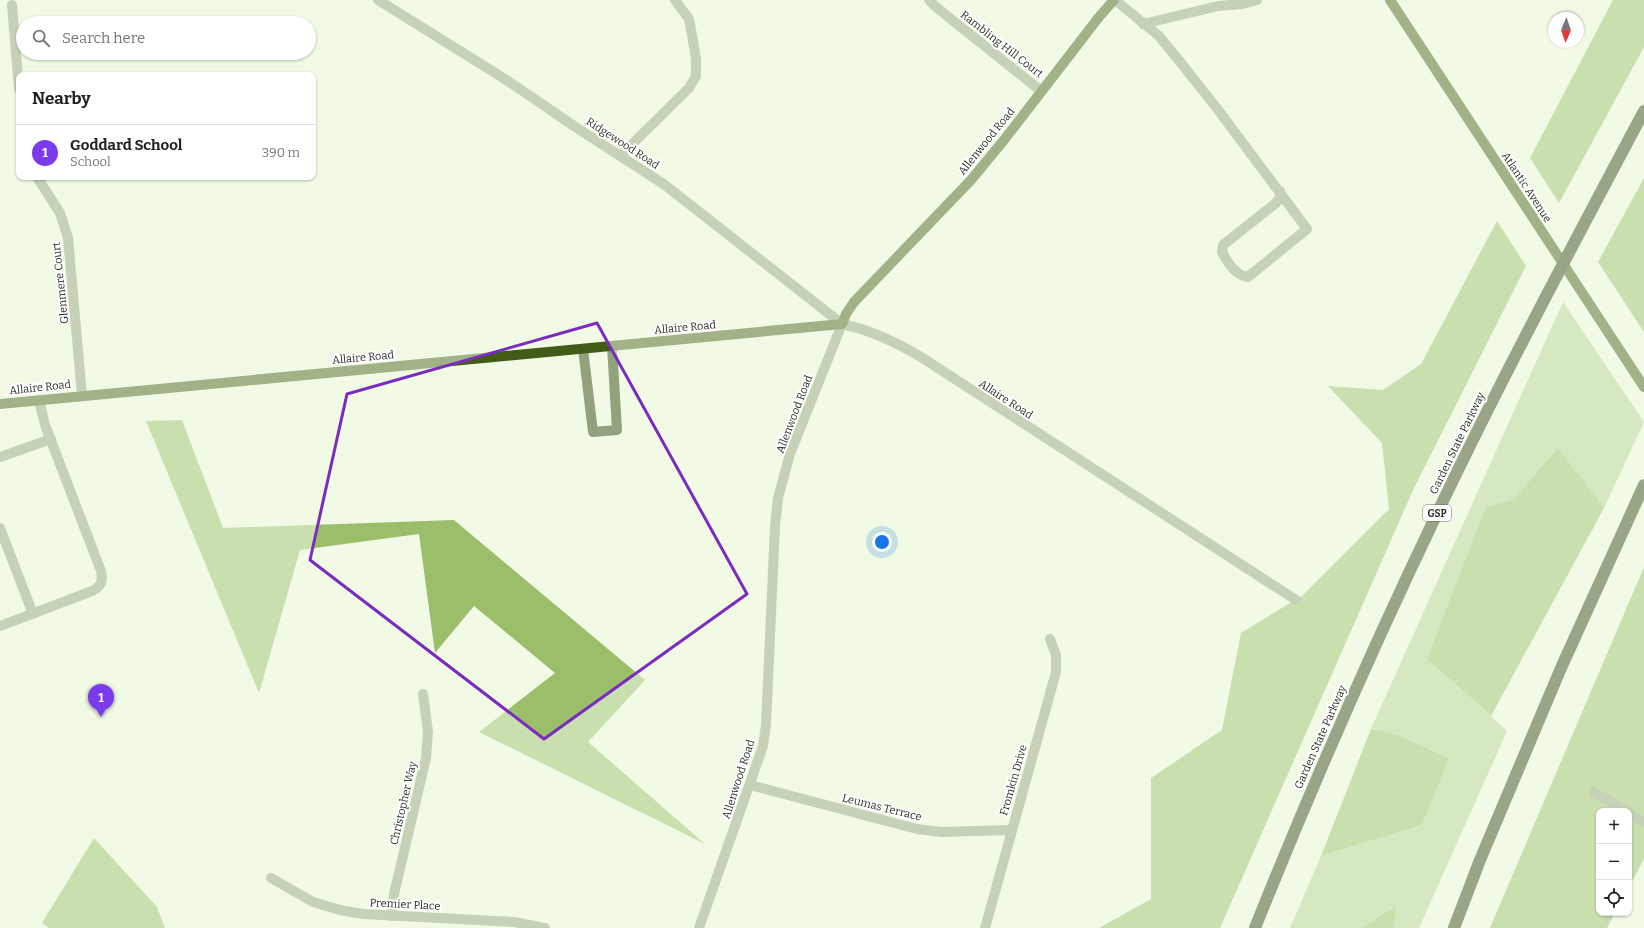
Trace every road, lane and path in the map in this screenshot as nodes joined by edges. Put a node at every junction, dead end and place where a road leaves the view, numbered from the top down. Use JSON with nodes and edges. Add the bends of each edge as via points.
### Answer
{"nodes":[{"id":1,"x":378,"y":0,"type":"edge"},
{"id":2,"x":674,"y":0,"type":"edge"},
{"id":3,"x":929,"y":0,"type":"edge"},
{"id":4,"x":1114,"y":0,"type":"edge"},
{"id":5,"x":1257,"y":0,"type":"edge"},
{"id":6,"x":1390,"y":0,"type":"edge"},
{"id":7,"x":12,"y":5,"type":"dead end"},
{"id":8,"x":1144,"y":24,"type":"junction"},
{"id":9,"x":16,"y":53,"type":"edge"},
{"id":10,"x":17,"y":60,"type":"edge"},
{"id":11,"x":18,"y":72,"type":"edge"},
{"id":12,"x":1041,"y":91,"type":"junction"},
{"id":13,"x":1644,"y":111,"type":"edge"},
{"id":14,"x":620,"y":156,"type":"junction"},
{"id":15,"x":39,"y":180,"type":"edge"},
{"id":16,"x":1280,"y":191,"type":"junction"},
{"id":17,"x":842,"y":324,"type":"junction"},
{"id":18,"x":612,"y":346,"type":"junction"},
{"id":19,"x":583,"y":348,"type":"junction"},
{"id":20,"x":1644,"y":387,"type":"edge"},
{"id":21,"x":82,"y":395,"type":"junction"},
{"id":22,"x":39,"y":400,"type":"junction"},
{"id":23,"x":0,"y":404,"type":"edge"},
{"id":24,"x":51,"y":439,"type":"junction"},
{"id":25,"x":0,"y":457,"type":"edge"},
{"id":26,"x":1644,"y":485,"type":"edge"},
{"id":27,"x":0,"y":528,"type":"edge"},
{"id":28,"x":2,"y":542,"type":"edge"},
{"id":29,"x":1296,"y":600,"type":"dead end"},
{"id":30,"x":33,"y":614,"type":"junction"},
{"id":31,"x":0,"y":626,"type":"edge"},
{"id":32,"x":1050,"y":639,"type":"dead end"},
{"id":33,"x":423,"y":694,"type":"dead end"},
{"id":34,"x":750,"y":785,"type":"junction"},
{"id":35,"x":1594,"y":792,"type":"dead end"},
{"id":36,"x":1621,"y":808,"type":"edge"},
{"id":37,"x":1632,"y":815,"type":"edge"},
{"id":38,"x":1644,"y":822,"type":"edge"},
{"id":39,"x":1011,"y":830,"type":"junction"},
{"id":40,"x":272,"y":878,"type":"dead end"},
{"id":41,"x":392,"y":916,"type":"junction"},
{"id":42,"x":544,"y":928,"type":"edge"},
{"id":43,"x":699,"y":928,"type":"edge"},
{"id":44,"x":984,"y":928,"type":"edge"},
{"id":45,"x":1255,"y":928,"type":"edge"},
{"id":46,"x":1454,"y":928,"type":"edge"}],
"edges":[{"from":1,"to":14,"type":"street","name":"Ridgewood Road","via":[[505,79]]},
{"from":2,"to":14,"type":"street","via":[[688,19],[696,59],[696,76],[689,88]]},
{"from":3,"to":12,"type":"street","name":"Rambling Hill Court"},
{"from":4,"to":8,"type":"street"},
{"from":4,"to":12,"type":"main road","name":"Allenwood Road"},
{"from":5,"to":8,"type":"street","via":[[1218,6]]},
{"from":6,"to":20,"type":"main road","name":"Atlantic Avenue"},
{"from":7,"to":9,"type":"street"},
{"from":8,"to":16,"type":"street","via":[[1181,63]]},
{"from":10,"to":11,"type":"street"},
{"from":12,"to":17,"type":"main road","name":"Allenwood Road","via":[[971,180],[854,302]]},
{"from":13,"to":45,"type":"highway","name":"Garden State Parkway","number":"GSP","via":[[1533,319],[1444,498],[1351,699]]},
{"from":14,"to":17,"type":"street","name":"Ridgewood Road","via":[[665,185]]},
{"from":15,"to":21,"type":"street","name":"Glenmere Court","via":[[60,213],[68,238]]},
{"from":16,"to":16,"type":"street","via":[[1276,203],[1223,245],[1222,252],[1241,276],[1248,277],[1307,229]]},
{"from":17,"to":18,"type":"main road","name":"Allaire Road"},
{"from":17,"to":29,"type":"street","name":"Allaire Road","via":[[883,336],[921,357]]},
{"from":17,"to":34,"type":"street","name":"Allenwood Road","via":[[790,454],[778,498],[766,725]]},
{"from":18,"to":19,"type":"main road","name":"Allaire Road"},
{"from":18,"to":19,"type":"street","via":[[617,430],[593,432]]},
{"from":19,"to":21,"type":"main road","name":"Allaire Road"},
{"from":21,"to":22,"type":"main road","name":"Allaire Road"},
{"from":22,"to":23,"type":"main road","name":"Allaire Road"},
{"from":22,"to":24,"type":"street"},
{"from":24,"to":25,"type":"street"},
{"from":24,"to":30,"type":"street","via":[[101,571],[102,583],[92,591]]},
{"from":26,"to":46,"type":"highway","via":[[1561,668]]},
{"from":27,"to":28,"type":"street"},
{"from":28,"to":30,"type":"street"},
{"from":30,"to":31,"type":"street"},
{"from":32,"to":39,"type":"street","name":"Fromkin Drive","via":[[1056,655],[1056,672]]},
{"from":33,"to":41,"type":"street","name":"Christopher Way","via":[[428,732],[426,758],[394,894]]},
{"from":34,"to":39,"type":"street","name":"Leumas Terrace","via":[[917,830]]},
{"from":34,"to":43,"type":"street","name":"Allenwood Road"},
{"from":35,"to":36,"type":"street"},
{"from":37,"to":38,"type":"street"},
{"from":39,"to":44,"type":"street","name":"Fromkin Drive"},
{"from":40,"to":41,"type":"street","name":"Premier Place","via":[[313,902],[340,910]]},
{"from":41,"to":42,"type":"street","name":"Premier Place","via":[[514,922]]}]}
